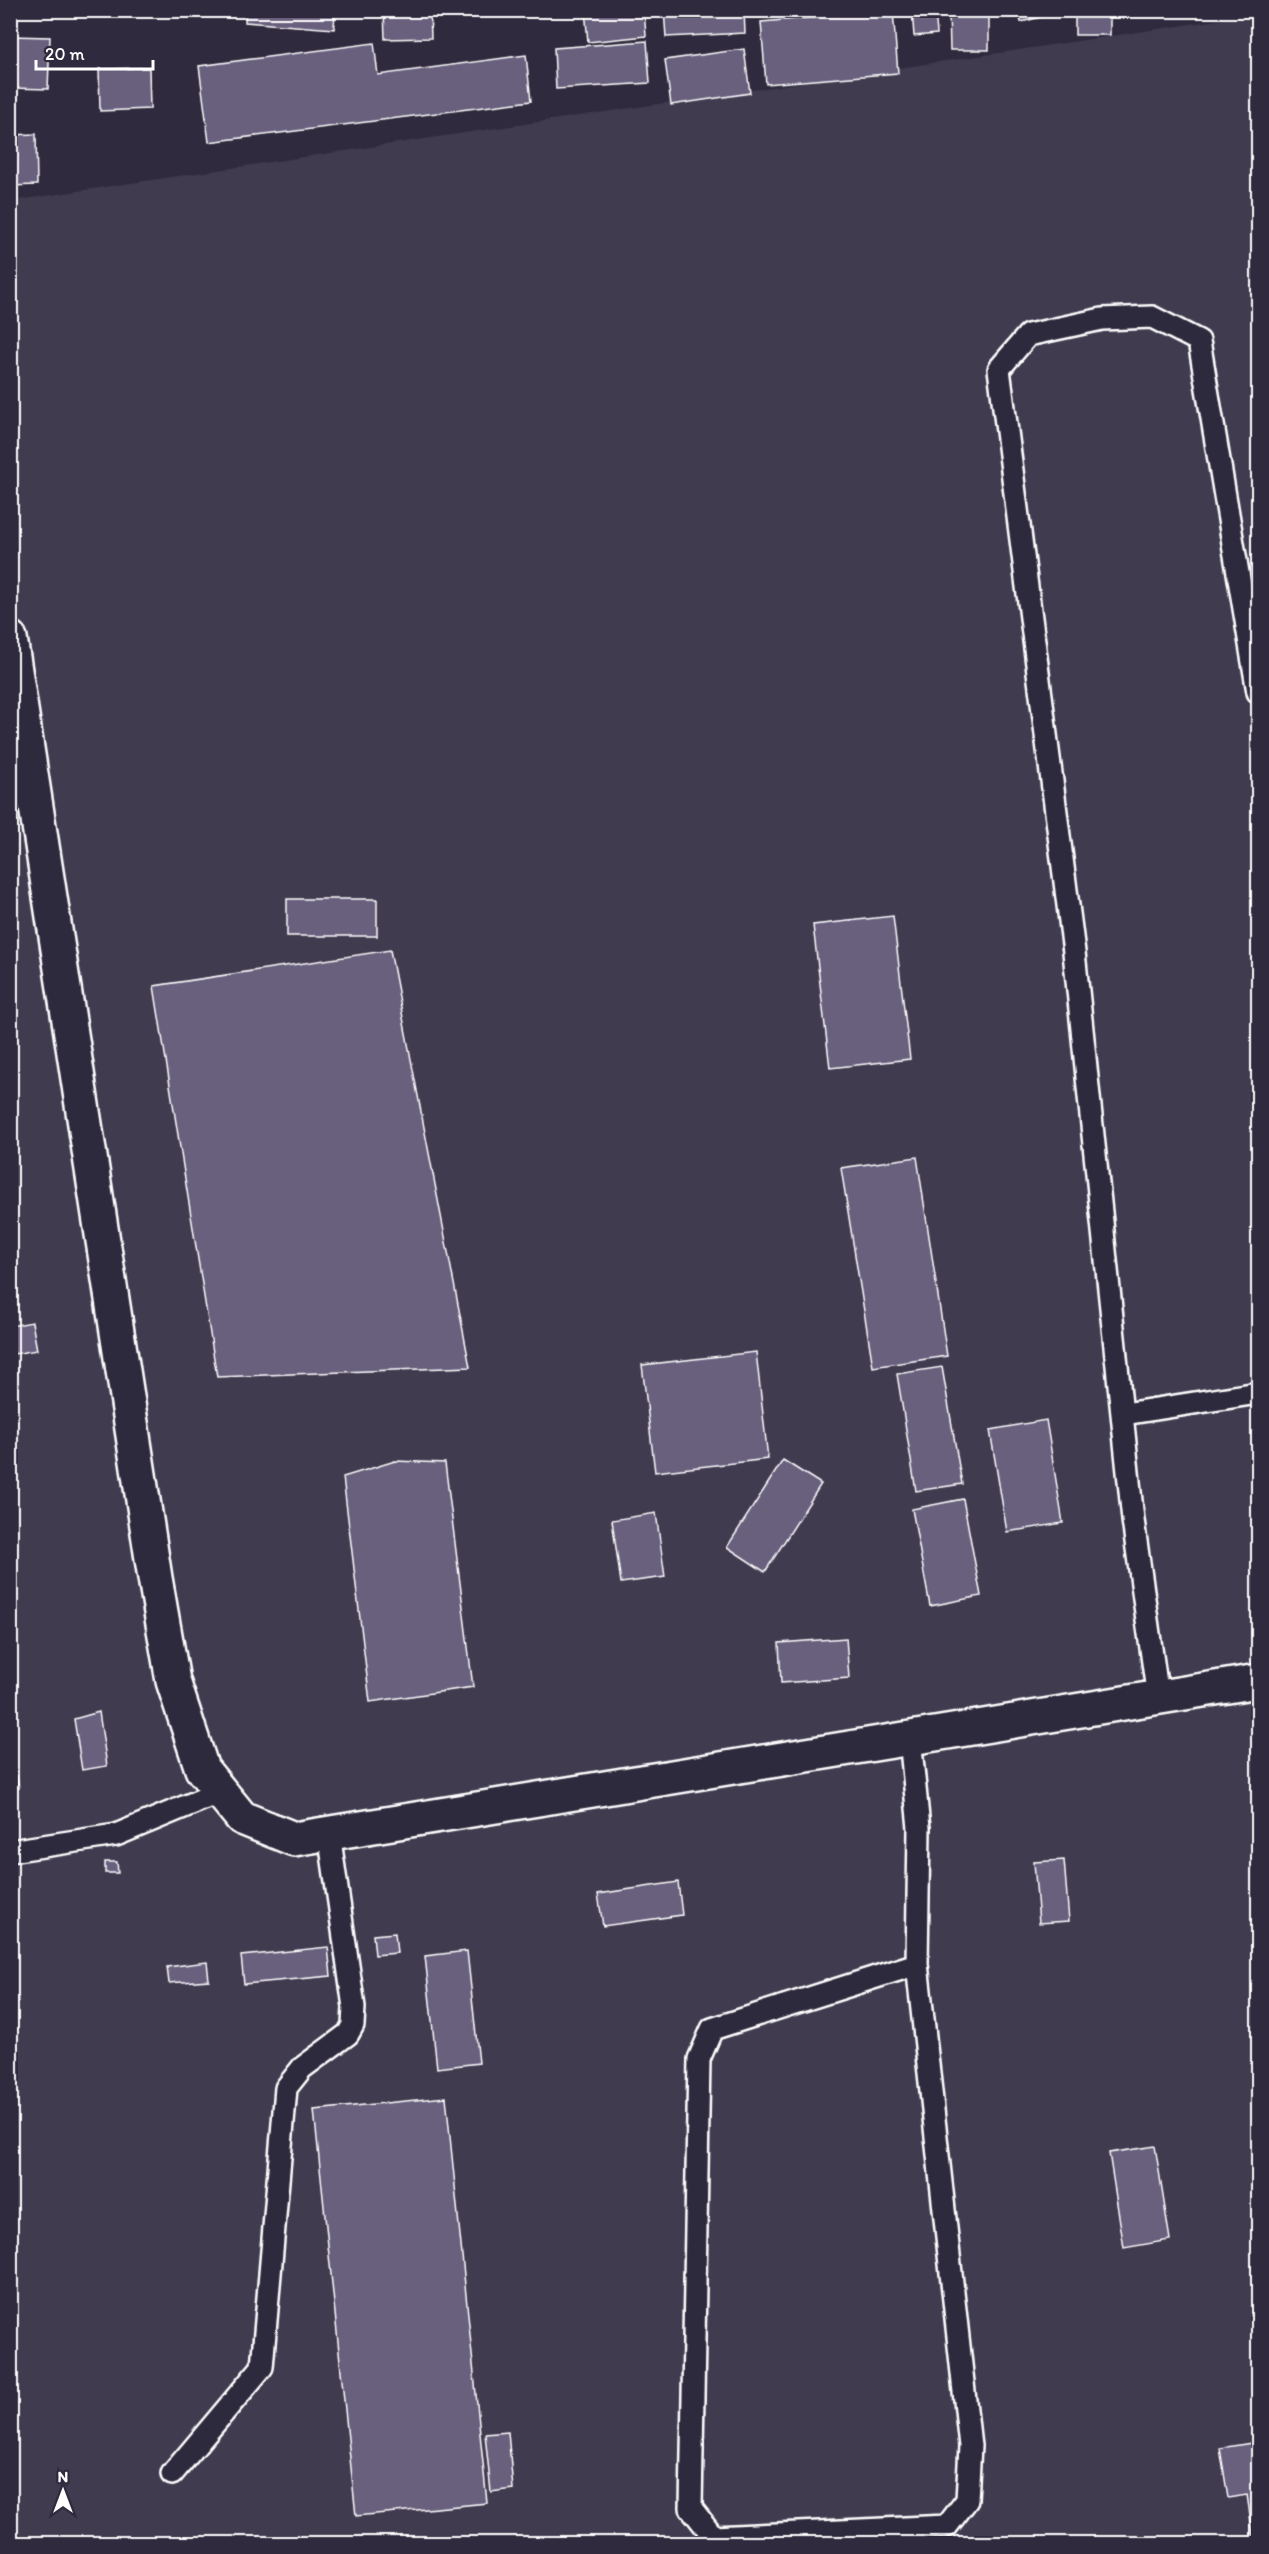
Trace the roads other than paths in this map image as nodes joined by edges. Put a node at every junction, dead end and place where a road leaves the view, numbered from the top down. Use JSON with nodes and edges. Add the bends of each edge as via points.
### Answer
{"nodes":[{"id":1,"x":10,"y":638,"type":"edge"},
{"id":2,"x":1258,"y":693,"type":"edge"},
{"id":3,"x":17,"y":715,"type":"edge"},
{"id":4,"x":1258,"y":1393,"type":"edge"},
{"id":5,"x":1124,"y":1414,"type":"junction"},
{"id":6,"x":1258,"y":1681,"type":"edge"},
{"id":7,"x":1158,"y":1698,"type":"junction"},
{"id":8,"x":910,"y":1738,"type":"junction"},
{"id":9,"x":220,"y":1792,"type":"junction"},
{"id":10,"x":329,"y":1833,"type":"junction"},
{"id":11,"x":10,"y":1851,"type":"edge"},
{"id":12,"x":917,"y":1964,"type":"junction"},
{"id":13,"x":172,"y":2474,"type":"dead end"}],
"edges":[{"from":1,"to":3,"type":"street"},
{"from":2,"to":5,"type":"lane","via":[[1198,341],[1152,317],[1102,319],[1028,335],[999,369],[1074,952]]},
{"from":3,"to":9,"type":"street","via":[[173,1682],[202,1769]]},
{"from":4,"to":5,"type":"lane"},
{"from":5,"to":7,"type":"lane","via":[[1133,1520]]},
{"from":6,"to":7,"type":"street"},
{"from":7,"to":8,"type":"street"},
{"from":8,"to":10,"type":"street"},
{"from":8,"to":12,"type":"lane","via":[[919,1828]]},
{"from":9,"to":10,"type":"street","via":[[242,1818],[294,1839]]},
{"from":9,"to":11,"type":"lane","via":[[116,1835]]},
{"from":10,"to":13,"type":"lane","via":[[354,2007],[353,2025],[348,2034],[302,2068],[286,2088],[262,2367]]},
{"from":12,"to":12,"type":"lane","via":[[970,2446],[967,2500],[947,2526],[714,2537],[691,2508],[699,2059],[712,2029]]}]}
